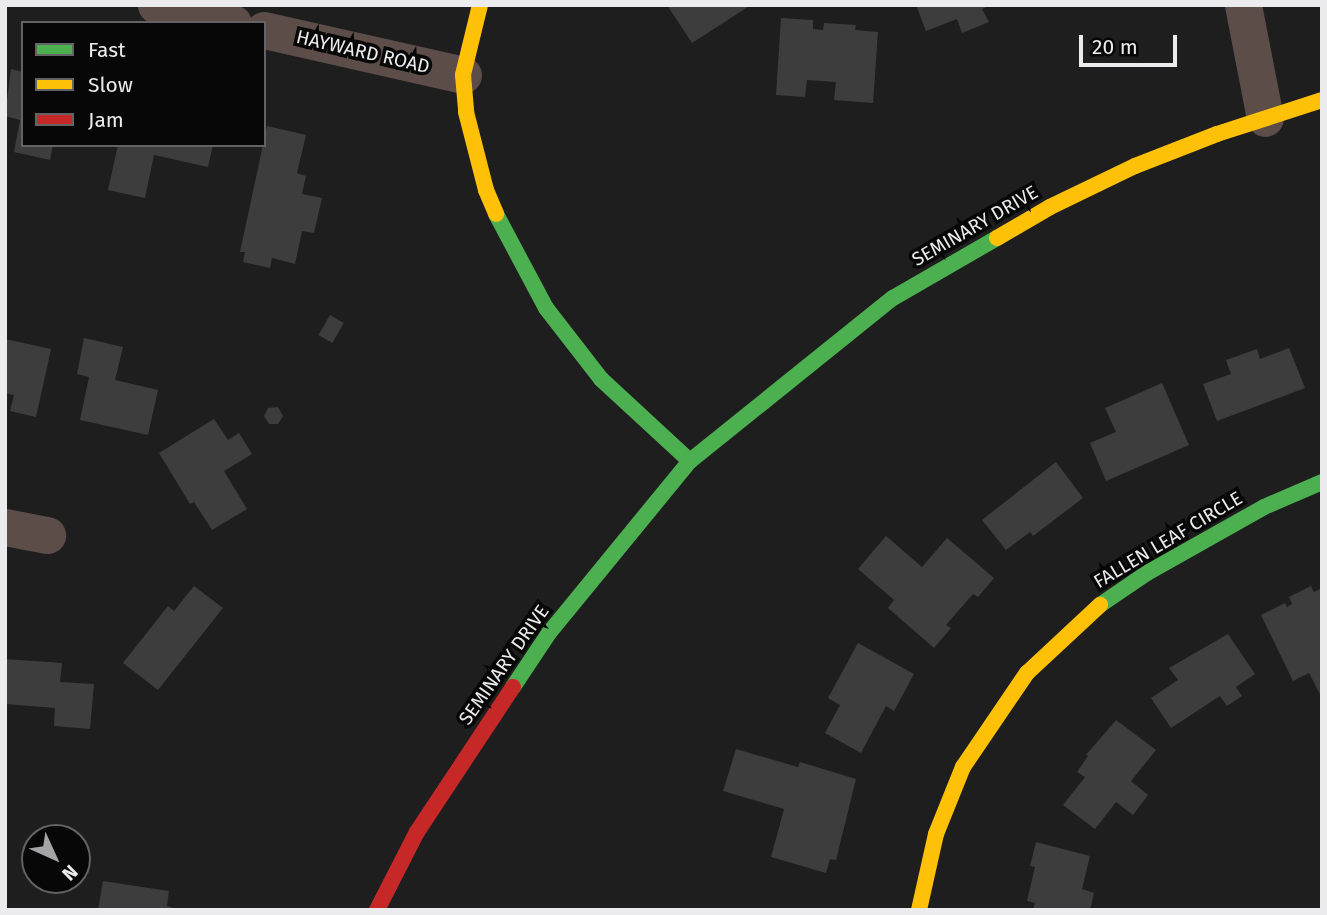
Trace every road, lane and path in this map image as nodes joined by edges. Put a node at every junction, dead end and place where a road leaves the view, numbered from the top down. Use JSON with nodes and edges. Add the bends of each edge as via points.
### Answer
{"nodes":[{"id":1,"x":156,"y":5,"type":"edge"},
{"id":2,"x":480,"y":5,"type":"edge"},
{"id":3,"x":1243,"y":5,"type":"edge"},
{"id":4,"x":224,"y":21,"type":"edge"},
{"id":5,"x":266,"y":30,"type":"edge"},
{"id":6,"x":463,"y":75,"type":"junction"},
{"id":7,"x":1322,"y":100,"type":"edge"},
{"id":8,"x":1265,"y":118,"type":"junction"},
{"id":9,"x":690,"y":461,"type":"junction"},
{"id":10,"x":1322,"y":482,"type":"edge"},
{"id":11,"x":5,"y":527,"type":"edge"},
{"id":12,"x":47,"y":535,"type":"dead end"},
{"id":13,"x":377,"y":910,"type":"edge"},
{"id":14,"x":919,"y":910,"type":"edge"}],
"edges":[{"from":1,"to":4,"type":"street"},
{"from":2,"to":6,"type":"main road"},
{"from":3,"to":8,"type":"street"},
{"from":5,"to":6,"type":"street","name":"HAYWARD ROAD"},
{"from":6,"to":9,"type":"main road","via":[[475,156],[496,216],[546,308],[601,379]]},
{"from":7,"to":8,"type":"main road","name":"SEMINARY DRIVE"},
{"from":8,"to":9,"type":"main road","name":"SEMINARY DRIVE","via":[[1135,166],[1050,207],[893,298]]},
{"from":9,"to":13,"type":"main road","name":"SEMINARY DRIVE","via":[[549,633],[417,832]]},
{"from":10,"to":14,"type":"main road","name":"FALLEN LEAF CIRCLE","via":[[1264,507],[1147,573],[1087,615],[1027,673],[963,767],[936,834]]},
{"from":11,"to":12,"type":"street"}]}
